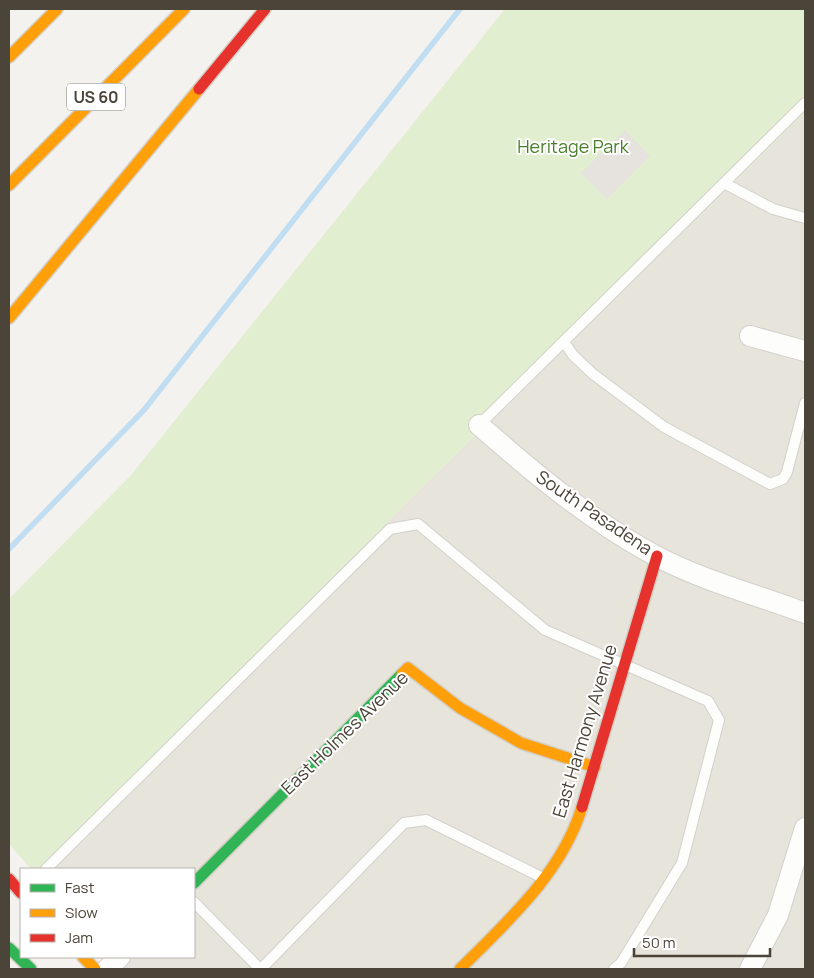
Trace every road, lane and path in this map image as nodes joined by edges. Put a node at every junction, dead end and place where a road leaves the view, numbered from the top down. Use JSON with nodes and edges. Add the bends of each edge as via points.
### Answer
{"nodes":[{"id":1,"x":57,"y":9,"type":"edge"},
{"id":2,"x":184,"y":9,"type":"edge"},
{"id":3,"x":265,"y":9,"type":"edge"},
{"id":4,"x":9,"y":57,"type":"edge"},
{"id":5,"x":805,"y":103,"type":"edge"},
{"id":6,"x":724,"y":184,"type":"junction"},
{"id":7,"x":9,"y":185,"type":"edge"},
{"id":8,"x":805,"y":218,"type":"edge"},
{"id":9,"x":9,"y":318,"type":"edge"},
{"id":10,"x":750,"y":336,"type":"dead end"},
{"id":11,"x":564,"y":342,"type":"junction"},
{"id":12,"x":805,"y":351,"type":"edge"},
{"id":13,"x":805,"y":403,"type":"edge"},
{"id":14,"x":479,"y":425,"type":"joint"},
{"id":15,"x":657,"y":556,"type":"junction"},
{"id":16,"x":805,"y":613,"type":"edge"},
{"id":17,"x":623,"y":664,"type":"junction"},
{"id":18,"x":595,"y":767,"type":"junction"},
{"id":19,"x":805,"y":828,"type":"edge"},
{"id":20,"x":47,"y":868,"type":"edge"},
{"id":21,"x":544,"y":878,"type":"junction"},
{"id":22,"x":9,"y":879,"type":"edge"},
{"id":23,"x":195,"y":882,"type":"edge"},
{"id":24,"x":20,"y":892,"type":"edge"},
{"id":25,"x":195,"y":903,"type":"edge"},
{"id":26,"x":9,"y":948,"type":"edge"},
{"id":27,"x":84,"y":958,"type":"edge"},
{"id":28,"x":31,"y":969,"type":"edge"},
{"id":29,"x":95,"y":969,"type":"edge"},
{"id":30,"x":260,"y":969,"type":"edge"},
{"id":31,"x":460,"y":969,"type":"edge"},
{"id":32,"x":614,"y":969,"type":"edge"},
{"id":33,"x":750,"y":969,"type":"edge"}],
"edges":[{"from":1,"to":4,"type":"main road"},
{"from":2,"to":7,"type":"main road","number":"US 60"},
{"from":3,"to":9,"type":"main road"},
{"from":5,"to":6,"type":"lane"},
{"from":6,"to":8,"type":"lane","via":[[773,209]]},
{"from":6,"to":11,"type":"lane"},
{"from":10,"to":12,"type":"street"},
{"from":11,"to":13,"type":"lane","via":[[593,374],[664,427],[770,484],[783,479],[787,472]]},
{"from":11,"to":14,"type":"lane"},
{"from":14,"to":15,"type":"street","name":"South Pasadena","via":[[596,520]]},
{"from":15,"to":16,"type":"street","name":"South Pasadena"},
{"from":15,"to":17,"type":"main road","name":"East Harmony Avenue"},
{"from":17,"to":18,"type":"main road","name":"East Harmony Avenue"},
{"from":17,"to":20,"type":"lane","via":[[545,630],[418,524],[390,530]]},
{"from":17,"to":32,"type":"lane","via":[[708,701],[720,720],[682,862],[621,963]]},
{"from":18,"to":21,"type":"main road","name":"East Harmony Avenue","via":[[576,826]]},
{"from":18,"to":23,"type":"main road","name":"East Holmes Avenue","via":[[506,735],[460,708],[408,668]]},
{"from":19,"to":33,"type":"street","via":[[778,915]]},
{"from":21,"to":30,"type":"lane","via":[[426,820],[404,823]]},
{"from":21,"to":31,"type":"main road","name":"East Harmony Avenue","via":[[520,910]]},
{"from":22,"to":24,"type":"main road"},
{"from":25,"to":30,"type":"lane"},
{"from":26,"to":28,"type":"main road"},
{"from":27,"to":29,"type":"main road"}]}
